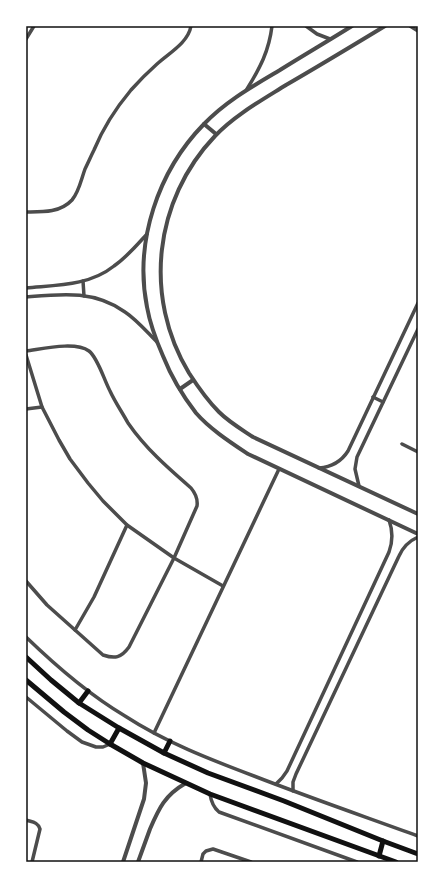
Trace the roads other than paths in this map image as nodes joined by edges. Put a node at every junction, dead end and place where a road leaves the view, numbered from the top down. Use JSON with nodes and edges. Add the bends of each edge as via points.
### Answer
{"nodes":[{"id":1,"x":34,"y":26,"type":"edge"},
{"id":2,"x":191,"y":26,"type":"edge"},
{"id":3,"x":272,"y":26,"type":"edge"},
{"id":4,"x":306,"y":26,"type":"edge"},
{"id":5,"x":352,"y":26,"type":"edge"},
{"id":6,"x":385,"y":26,"type":"edge"},
{"id":7,"x":410,"y":26,"type":"edge"},
{"id":8,"x":418,"y":31,"type":"edge"},
{"id":9,"x":26,"y":39,"type":"edge"},
{"id":10,"x":330,"y":39,"type":"junction"},
{"id":11,"x":247,"y":90,"type":"junction"},
{"id":12,"x":204,"y":124,"type":"junction"},
{"id":13,"x":216,"y":134,"type":"junction"},
{"id":14,"x":26,"y":212,"type":"edge"},
{"id":15,"x":147,"y":234,"type":"junction"},
{"id":16,"x":83,"y":281,"type":"junction"},
{"id":17,"x":26,"y":288,"type":"edge"},
{"id":18,"x":84,"y":296,"type":"junction"},
{"id":19,"x":26,"y":297,"type":"edge"},
{"id":20,"x":418,"y":303,"type":"edge"},
{"id":21,"x":418,"y":329,"type":"edge"},
{"id":22,"x":157,"y":342,"type":"junction"},
{"id":23,"x":26,"y":351,"type":"edge"},
{"id":24,"x":26,"y":355,"type":"edge"},
{"id":25,"x":193,"y":380,"type":"junction"},
{"id":26,"x":180,"y":389,"type":"junction"},
{"id":27,"x":373,"y":398,"type":"junction"},
{"id":28,"x":383,"y":402,"type":"junction"},
{"id":29,"x":42,"y":408,"type":"junction"},
{"id":30,"x":26,"y":409,"type":"edge"},
{"id":31,"x":402,"y":444,"type":"dead end"},
{"id":32,"x":418,"y":452,"type":"edge"},
{"id":33,"x":319,"y":468,"type":"junction"},
{"id":34,"x":279,"y":469,"type":"junction"},
{"id":35,"x":359,"y":486,"type":"junction"},
{"id":36,"x":418,"y":514,"type":"edge"},
{"id":37,"x":389,"y":520,"type":"junction"},
{"id":38,"x":127,"y":525,"type":"junction"},
{"id":39,"x":418,"y":534,"type":"edge"},
{"id":40,"x":418,"y":537,"type":"edge"},
{"id":41,"x":174,"y":558,"type":"junction"},
{"id":42,"x":26,"y":581,"type":"edge"},
{"id":43,"x":223,"y":586,"type":"junction"},
{"id":44,"x":75,"y":630,"type":"junction"},
{"id":45,"x":26,"y":637,"type":"edge"},
{"id":46,"x":26,"y":657,"type":"edge"},
{"id":47,"x":26,"y":680,"type":"edge"},
{"id":48,"x":88,"y":692,"type":"junction"},
{"id":49,"x":26,"y":697,"type":"edge"},
{"id":50,"x":79,"y":703,"type":"junction"},
{"id":51,"x":120,"y":728,"type":"junction"},
{"id":52,"x":154,"y":733,"type":"junction"},
{"id":53,"x":170,"y":741,"type":"junction"},
{"id":54,"x":110,"y":744,"type":"junction"},
{"id":55,"x":164,"y":753,"type":"junction"},
{"id":56,"x":143,"y":763,"type":"junction"},
{"id":57,"x":186,"y":783,"type":"junction"},
{"id":58,"x":276,"y":784,"type":"junction"},
{"id":59,"x":293,"y":791,"type":"junction"},
{"id":60,"x":210,"y":794,"type":"junction"},
{"id":61,"x":26,"y":820,"type":"edge"},
{"id":62,"x":418,"y":836,"type":"edge"},
{"id":63,"x":384,"y":841,"type":"junction"},
{"id":64,"x":418,"y":854,"type":"edge"},
{"id":65,"x":379,"y":856,"type":"junction"},
{"id":66,"x":32,"y":862,"type":"edge"},
{"id":67,"x":123,"y":862,"type":"edge"},
{"id":68,"x":138,"y":862,"type":"edge"},
{"id":69,"x":200,"y":862,"type":"edge"},
{"id":70,"x":251,"y":862,"type":"edge"},
{"id":71,"x":357,"y":862,"type":"edge"},
{"id":72,"x":396,"y":862,"type":"edge"}],
"edges":[{"from":1,"to":9,"type":"street"},
{"from":2,"to":14,"type":"street","via":[[186,39],[147,73],[117,109],[94,148],[77,193],[71,201],[55,210]]},
{"from":3,"to":11,"type":"street","via":[[264,59]]},
{"from":4,"to":10,"type":"street"},
{"from":5,"to":10,"type":"street"},
{"from":6,"to":13,"type":"street","via":[[249,108]]},
{"from":7,"to":8,"type":"street"},
{"from":10,"to":11,"type":"street"},
{"from":11,"to":12,"type":"street"},
{"from":12,"to":13,"type":"street"},
{"from":12,"to":15,"type":"street","via":[[170,170],[156,200]]},
{"from":13,"to":25,"type":"street","via":[[182,181],[168,216],[161,253],[164,310],[175,347]]},
{"from":15,"to":16,"type":"street","via":[[113,268]]},
{"from":15,"to":22,"type":"street","via":[[144,288]]},
{"from":16,"to":17,"type":"street"},
{"from":16,"to":18,"type":"street"},
{"from":18,"to":19,"type":"street","via":[[64,294]]},
{"from":18,"to":22,"type":"street","via":[[96,298],[125,312]]},
{"from":20,"to":27,"type":"street"},
{"from":21,"to":28,"type":"street"},
{"from":22,"to":26,"type":"street","via":[[167,367]]},
{"from":23,"to":41,"type":"street","via":[[74,346],[89,352],[95,358],[109,390],[137,435],[163,464],[195,492],[197,506]]},
{"from":24,"to":29,"type":"street"},
{"from":25,"to":26,"type":"street"},
{"from":25,"to":33,"type":"street","via":[[224,417],[241,430]]},
{"from":26,"to":34,"type":"street","via":[[197,413],[215,431],[248,454]]},
{"from":27,"to":28,"type":"street"},
{"from":27,"to":33,"type":"street","via":[[346,455],[334,464]]},
{"from":28,"to":35,"type":"street","via":[[357,457],[355,469]]},
{"from":29,"to":30,"type":"street"},
{"from":29,"to":38,"type":"street","via":[[58,440],[88,483]]},
{"from":31,"to":32,"type":"street"},
{"from":33,"to":35,"type":"street"},
{"from":34,"to":37,"type":"street"},
{"from":34,"to":43,"type":"street"},
{"from":35,"to":36,"type":"street"},
{"from":37,"to":39,"type":"street"},
{"from":37,"to":58,"type":"street","via":[[392,539],[389,552],[287,771]]},
{"from":38,"to":41,"type":"street"},
{"from":38,"to":44,"type":"street","via":[[94,597]]},
{"from":40,"to":59,"type":"street","via":[[406,545],[399,556],[296,774]]},
{"from":41,"to":43,"type":"street"},
{"from":41,"to":44,"type":"street","via":[[125,653],[111,658],[103,655]]},
{"from":42,"to":44,"type":"street","via":[[47,605]]},
{"from":43,"to":52,"type":"street"},
{"from":45,"to":48,"type":"street","via":[[52,663]]},
{"from":46,"to":50,"type":"main road"},
{"from":47,"to":54,"type":"main road","via":[[64,712]]},
{"from":48,"to":50,"type":"main road"},
{"from":48,"to":52,"type":"street"},
{"from":49,"to":54,"type":"street","via":[[82,742],[96,747]]},
{"from":50,"to":51,"type":"main road"},
{"from":51,"to":54,"type":"main road"},
{"from":51,"to":55,"type":"main road"},
{"from":52,"to":53,"type":"street"},
{"from":53,"to":55,"type":"main road"},
{"from":53,"to":58,"type":"street"},
{"from":54,"to":56,"type":"main road"},
{"from":55,"to":63,"type":"main road","via":[[208,773]]},
{"from":56,"to":57,"type":"main road"},
{"from":56,"to":67,"type":"street","via":[[146,783],[144,799]]},
{"from":57,"to":60,"type":"main road"},
{"from":57,"to":68,"type":"street","via":[[171,793],[159,808]]},
{"from":58,"to":59,"type":"street"},
{"from":59,"to":62,"type":"street"},
{"from":60,"to":65,"type":"main road"},
{"from":60,"to":71,"type":"street","via":[[213,805],[220,812]]},
{"from":61,"to":66,"type":"street","via":[[40,826]]},
{"from":63,"to":64,"type":"main road"},
{"from":63,"to":65,"type":"main road"},
{"from":65,"to":72,"type":"main road"},
{"from":69,"to":70,"type":"street","via":[[203,854],[213,849]]}]}
